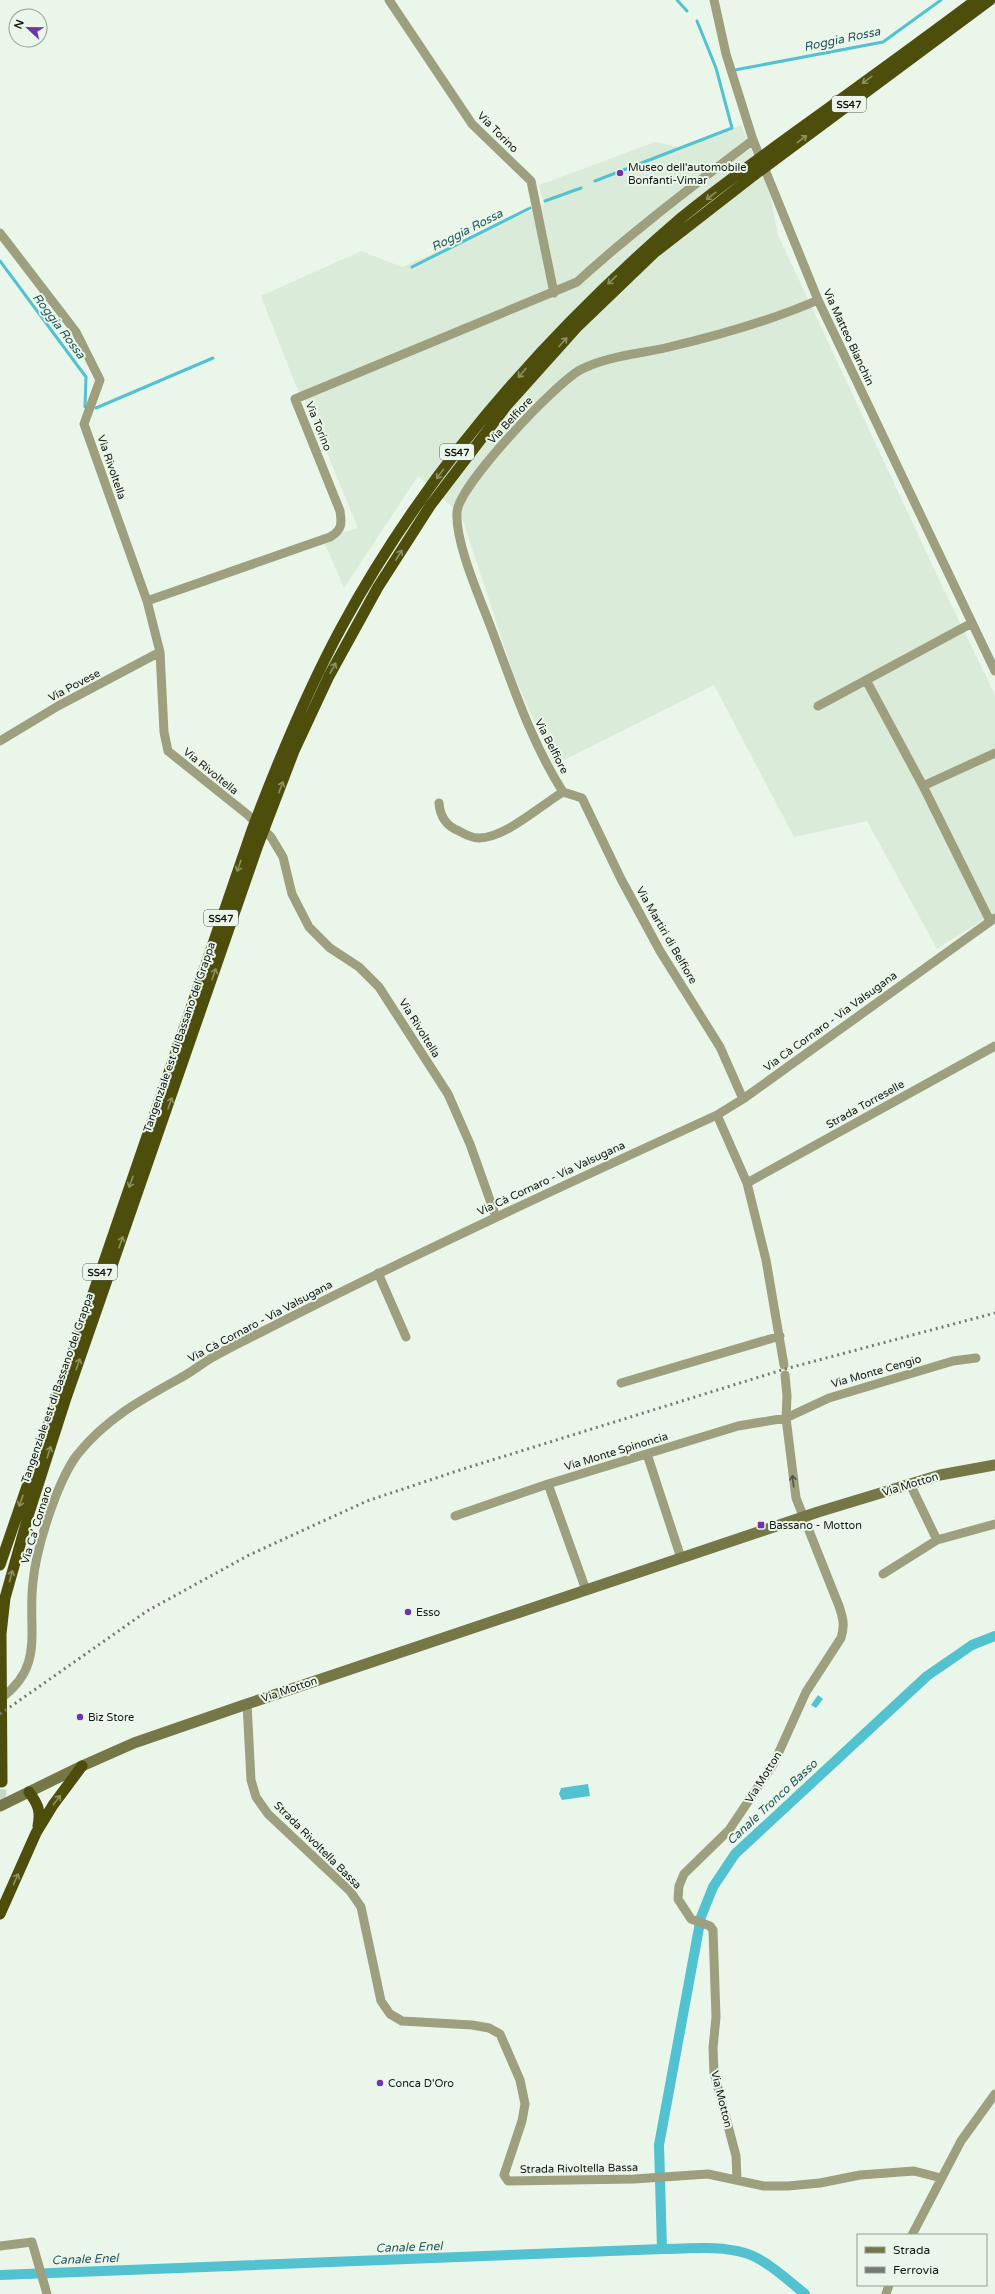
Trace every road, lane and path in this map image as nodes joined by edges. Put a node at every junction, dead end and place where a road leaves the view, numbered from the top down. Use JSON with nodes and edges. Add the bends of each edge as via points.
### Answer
{"nodes":[{"id":1,"x":389,"y":0,"type":"edge"},
{"id":2,"x":714,"y":0,"type":"edge"},
{"id":3,"x":976,"y":0,"type":"edge"},
{"id":4,"x":990,"y":0,"type":"edge"},
{"id":5,"x":753,"y":140,"type":"junction"},
{"id":6,"x":769,"y":158,"type":"junction"},
{"id":7,"x":755,"y":168,"type":"junction"},
{"id":8,"x":0,"y":233,"type":"edge"},
{"id":9,"x":554,"y":293,"type":"junction"},
{"id":10,"x":818,"y":300,"type":"junction"},
{"id":11,"x":147,"y":601,"type":"junction"},
{"id":12,"x":972,"y":624,"type":"junction"},
{"id":13,"x":160,"y":652,"type":"junction"},
{"id":14,"x":995,"y":671,"type":"edge"},
{"id":15,"x":866,"y":680,"type":"junction"},
{"id":16,"x":818,"y":706,"type":"dead end"},
{"id":17,"x":0,"y":741,"type":"edge"},
{"id":18,"x":995,"y":753,"type":"edge"},
{"id":19,"x":923,"y":786,"type":"junction"},
{"id":20,"x":563,"y":792,"type":"junction"},
{"id":21,"x":439,"y":803,"type":"dead end"},
{"id":22,"x":992,"y":919,"type":"edge"},
{"id":23,"x":995,"y":1046,"type":"edge"},
{"id":24,"x":743,"y":1099,"type":"junction"},
{"id":25,"x":717,"y":1115,"type":"junction"},
{"id":26,"x":747,"y":1183,"type":"junction"},
{"id":27,"x":496,"y":1217,"type":"junction"},
{"id":28,"x":378,"y":1273,"type":"junction"},
{"id":29,"x":780,"y":1336,"type":"junction"},
{"id":30,"x":406,"y":1337,"type":"dead end"},
{"id":31,"x":976,"y":1358,"type":"dead end"},
{"id":32,"x":784,"y":1365,"type":"dead end"},
{"id":33,"x":785,"y":1375,"type":"dead end"},
{"id":34,"x":621,"y":1383,"type":"dead end"},
{"id":35,"x":786,"y":1418,"type":"junction"},
{"id":36,"x":99,"y":1430,"type":"joint"},
{"id":37,"x":647,"y":1454,"type":"junction"},
{"id":38,"x":995,"y":1465,"type":"edge"},
{"id":39,"x":548,"y":1484,"type":"junction"},
{"id":40,"x":910,"y":1484,"type":"junction"},
{"id":41,"x":455,"y":1516,"type":"dead end"},
{"id":42,"x":804,"y":1518,"type":"junction"},
{"id":43,"x":995,"y":1524,"type":"edge"},
{"id":44,"x":937,"y":1540,"type":"junction"},
{"id":45,"x":681,"y":1558,"type":"junction"},
{"id":46,"x":0,"y":1565,"type":"edge"},
{"id":47,"x":883,"y":1574,"type":"dead end"},
{"id":48,"x":586,"y":1590,"type":"junction"},
{"id":49,"x":3,"y":1697,"type":"edge"},
{"id":50,"x":247,"y":1704,"type":"junction"},
{"id":51,"x":82,"y":1766,"type":"junction"},
{"id":52,"x":2,"y":1782,"type":"dead end"},
{"id":53,"x":29,"y":1792,"type":"junction"},
{"id":54,"x":0,"y":1806,"type":"edge"},
{"id":55,"x":36,"y":1833,"type":"junction"},
{"id":56,"x":0,"y":1914,"type":"edge"},
{"id":57,"x":995,"y":2094,"type":"edge"},
{"id":58,"x":941,"y":2178,"type":"junction"},
{"id":59,"x":737,"y":2180,"type":"junction"},
{"id":60,"x":913,"y":2234,"type":"edge"},
{"id":61,"x":0,"y":2246,"type":"edge"},
{"id":62,"x":47,"y":2294,"type":"edge"}],
"edges":[{"from":1,"to":9,"type":"street","name":"Via Torino","via":[[472,124],[532,181]]},
{"from":2,"to":5,"type":"street","name":"Via Matteo Bianchin","via":[[726,54]]},
{"from":3,"to":6,"type":"highway","name":"Tangenziale est di Bassano del Grappa","number":"SS47","one_way":true},
{"from":6,"to":4,"type":"highway","name":"Tangenziale est di Bassano del Grappa","number":"SS47","one_way":true},
{"from":5,"to":9,"type":"street","name":"Via Torino","via":[[704,176],[577,282]]},
{"from":5,"to":10,"type":"street","name":"Via Matteo Bianchin"},
{"from":6,"to":7,"type":"highway","name":"Tangenziale est di Bassano del Grappa","number":"SS47"},
{"from":7,"to":46,"type":"highway","name":"Tangenziale est di Bassano del Grappa","number":"SS47","one_way":true,"via":[[684,216],[621,272],[532,361],[459,448],[395,539],[342,626],[286,741],[257,814]]},
{"from":52,"to":7,"type":"highway","name":"Tangenziale est di Bassano del Grappa","number":"SS47","one_way":true,"via":[[0,1671],[5,1598],[29,1513],[261,838],[294,751],[329,676],[378,587],[434,500],[507,404],[577,327],[654,253]]},
{"from":8,"to":11,"type":"street","name":"Via Rivoltella","via":[[76,332],[100,380],[84,424]]},
{"from":9,"to":11,"type":"street","name":"Via Torino","via":[[295,399],[340,511],[342,524],[338,532]]},
{"from":10,"to":12,"type":"street","name":"Via Matteo Bianchin"},
{"from":10,"to":20,"type":"street","name":"Via Belfiore","via":[[782,315],[718,335],[607,360],[580,370],[559,386],[532,413],[489,460],[465,493],[457,510],[457,528],[478,594],[523,715],[546,764]]},
{"from":11,"to":13,"type":"street","name":"Via Rivoltella"},
{"from":12,"to":14,"type":"street","name":"Via Matteo Bianchin"},
{"from":12,"to":15,"type":"street"},
{"from":13,"to":17,"type":"street","name":"Via Povese","via":[[58,706]]},
{"from":13,"to":27,"type":"street","name":"Via Rivoltella","via":[[164,732],[168,751],[271,837],[283,857],[292,894],[309,927],[330,948],[359,967],[379,987],[448,1094],[470,1144]]},
{"from":15,"to":16,"type":"street"},
{"from":15,"to":19,"type":"street"},
{"from":18,"to":19,"type":"street"},
{"from":19,"to":22,"type":"street"},
{"from":20,"to":21,"type":"street","via":[[508,829],[491,837],[477,838],[457,830],[447,823],[440,812]]},
{"from":20,"to":24,"type":"street","name":"Via Martiri di Belfiore","via":[[582,798],[621,879],[660,951],[720,1047]]},
{"from":22,"to":24,"type":"street","name":"Via Cà Cornaro - Via Valsugana"},
{"from":23,"to":26,"type":"street","name":"Strada Torreselle"},
{"from":24,"to":25,"type":"street","name":"Via Cà Cornaro - Via Valsugana"},
{"from":25,"to":26,"type":"street"},
{"from":25,"to":27,"type":"street","name":"Via Cà Cornaro - Via Valsugana"},
{"from":26,"to":29,"type":"street","via":[[766,1260]]},
{"from":27,"to":28,"type":"street","name":"Via Cà Cornaro - Via Valsugana"},
{"from":28,"to":30,"type":"street"},
{"from":28,"to":36,"type":"street","name":"Via Cà Cornaro - Via Valsugana","via":[[213,1357],[140,1399]]},
{"from":29,"to":32,"type":"street"},
{"from":29,"to":34,"type":"street"},
{"from":31,"to":35,"type":"street","name":"Via Monte Cengio","via":[[953,1361],[829,1398]]},
{"from":33,"to":35,"type":"street"},
{"from":35,"to":37,"type":"street","name":"Via Monte Spinoncia","via":[[738,1426]]},
{"from":42,"to":35,"type":"street","one_way":true,"via":[[796,1498]]},
{"from":36,"to":49,"type":"street","name":"Via Ca' Cornaro","via":[[76,1456],[51,1512],[33,1579],[31,1656],[27,1671],[16,1687]]},
{"from":37,"to":39,"type":"street","name":"Via Monte Spinoncia"},
{"from":37,"to":45,"type":"street"},
{"from":38,"to":40,"type":"main road","name":"Via Motton","via":[[940,1475]]},
{"from":39,"to":41,"type":"street","name":"Via Monte Spinoncia"},
{"from":39,"to":48,"type":"street"},
{"from":40,"to":42,"type":"main road","name":"Via Motton"},
{"from":40,"to":44,"type":"street"},
{"from":42,"to":45,"type":"main road","name":"Via Motton"},
{"from":42,"to":59,"type":"street","name":"Via Motton","via":[[844,1622],[841,1638],[806,1692],[774,1763],[728,1830],[684,1874],[679,1886],[678,1898],[691,1919],[710,1926],[714,1936],[714,2073],[736,2156]]},
{"from":43,"to":44,"type":"street"},
{"from":44,"to":47,"type":"street"},
{"from":45,"to":48,"type":"main road","name":"Via Motton"},
{"from":48,"to":50,"type":"main road","name":"Via Motton"},
{"from":50,"to":51,"type":"main road","name":"Via Motton","via":[[134,1743]]},
{"from":50,"to":59,"type":"street","name":"Strada Rivoltella Bassa","via":[[251,1780],[256,1797],[268,1814],[350,1891],[361,1907],[381,2001],[390,2014],[402,2021],[472,2025],[489,2028],[500,2034],[520,2080],[525,2104],[504,2176],[508,2181],[654,2178],[708,2174]]},
{"from":51,"to":53,"type":"main road","name":"Via Motton"},
{"from":55,"to":51,"type":"highway","one_way":true},
{"from":53,"to":54,"type":"main road","name":"Via Motton"},
{"from":53,"to":55,"type":"highway","via":[[38,1804],[40,1813]]},
{"from":56,"to":55,"type":"highway","one_way":true},
{"from":57,"to":58,"type":"street","via":[[961,2141]]},
{"from":58,"to":59,"type":"street","name":"Strada Rivoltella Bassa","via":[[914,2171],[860,2175],[820,2184],[788,2186],[764,2186]]},
{"from":58,"to":60,"type":"street"},
{"from":61,"to":62,"type":"street","via":[[32,2242]]}]}
